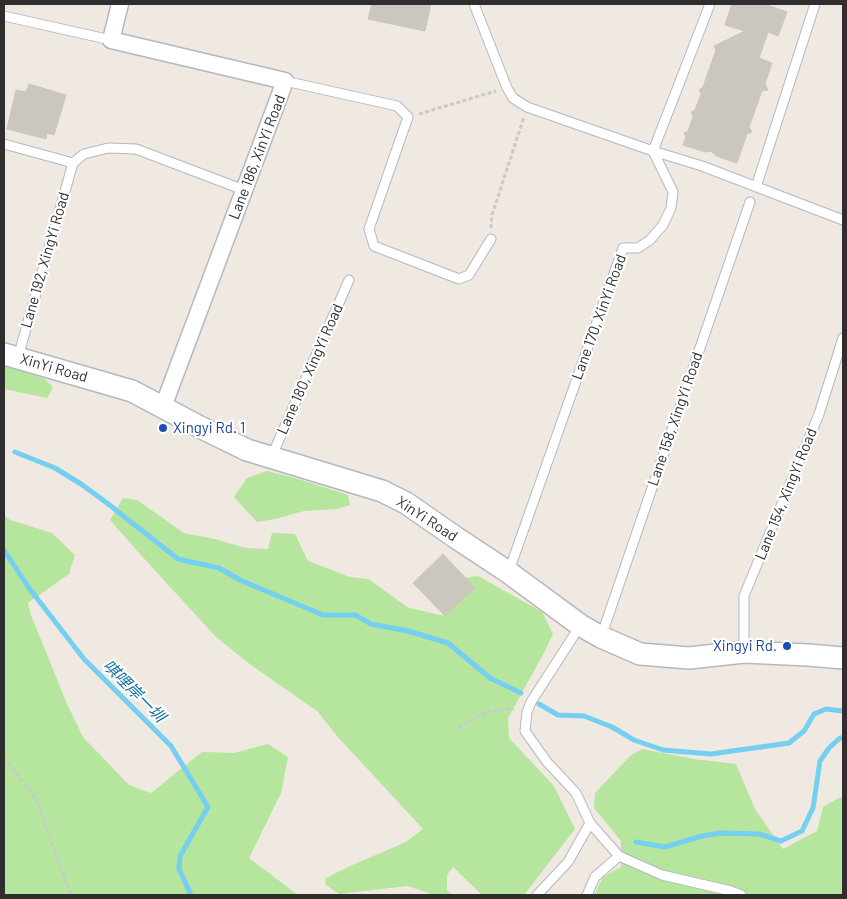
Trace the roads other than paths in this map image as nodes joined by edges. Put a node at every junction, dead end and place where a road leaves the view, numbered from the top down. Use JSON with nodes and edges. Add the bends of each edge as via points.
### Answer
{"nodes":[{"id":1,"x":120,"y":4,"type":"edge"},
{"id":2,"x":474,"y":4,"type":"edge"},
{"id":3,"x":710,"y":4,"type":"edge"},
{"id":4,"x":815,"y":4,"type":"edge"},
{"id":5,"x":4,"y":16,"type":"edge"},
{"id":6,"x":111,"y":40,"type":"junction"},
{"id":7,"x":285,"y":81,"type":"junction"},
{"id":8,"x":4,"y":144,"type":"edge"},
{"id":9,"x":654,"y":151,"type":"junction"},
{"id":10,"x":73,"y":163,"type":"junction"},
{"id":11,"x":756,"y":187,"type":"junction"},
{"id":12,"x":244,"y":190,"type":"junction"},
{"id":13,"x":750,"y":202,"type":"dead end"},
{"id":14,"x":843,"y":220,"type":"edge"},
{"id":15,"x":491,"y":239,"type":"road end"},
{"id":16,"x":349,"y":280,"type":"dead end"},
{"id":17,"x":843,"y":338,"type":"edge"},
{"id":18,"x":11,"y":355,"type":"edge"},
{"id":19,"x":163,"y":407,"type":"junction"},
{"id":20,"x":271,"y":458,"type":"junction"},
{"id":21,"x":508,"y":572,"type":"junction"},
{"id":22,"x":580,"y":625,"type":"junction"},
{"id":23,"x":601,"y":637,"type":"junction"},
{"id":24,"x":744,"y":652,"type":"junction"},
{"id":25,"x":843,"y":658,"type":"edge"},
{"id":26,"x":590,"y":823,"type":"junction"},
{"id":27,"x":619,"y":856,"type":"junction"},
{"id":28,"x":537,"y":895,"type":"edge"},
{"id":29,"x":587,"y":895,"type":"edge"},
{"id":30,"x":741,"y":895,"type":"edge"}],
"edges":[{"from":1,"to":6,"type":"street"},
{"from":2,"to":9,"type":"lane","via":[[506,88],[513,98],[552,117]]},
{"from":3,"to":9,"type":"lane"},
{"from":4,"to":11,"type":"lane"},
{"from":5,"to":6,"type":"lane"},
{"from":6,"to":7,"type":"street","name":"Lane 186, XinYi Road"},
{"from":7,"to":12,"type":"street","name":"Lane 186, XinYi Road"},
{"from":7,"to":15,"type":"lane","via":[[396,106],[408,117],[369,229],[374,246],[459,279],[469,275]]},
{"from":8,"to":10,"type":"lane"},
{"from":9,"to":11,"type":"lane"},
{"from":9,"to":21,"type":"lane","name":"Lane 170, XinYi Road","via":[[673,192],[671,208],[663,225],[650,240],[638,248],[623,248]]},
{"from":10,"to":12,"type":"lane","via":[[84,154],[108,148],[136,149]]},
{"from":10,"to":18,"type":"lane","name":"Lane 192, XingYi Road"},
{"from":11,"to":14,"type":"lane"},
{"from":12,"to":19,"type":"street","name":"Lane 186, XinYi Road"},
{"from":13,"to":23,"type":"lane","name":"Lane 158, XingYi Road"},
{"from":16,"to":20,"type":"lane","name":"Lane 180, XingYi Road"},
{"from":17,"to":24,"type":"lane","name":"Lane 154, XingYi Road","via":[[818,414],[744,596]]},
{"from":18,"to":19,"type":"street","name":"XinYi Road","via":[[132,390]]},
{"from":19,"to":20,"type":"street","name":"XinYi Road","via":[[247,450]]},
{"from":20,"to":21,"type":"street","name":"XinYi Road","via":[[382,491],[406,503]]},
{"from":21,"to":22,"type":"street","name":"XinYi Road"},
{"from":22,"to":23,"type":"street","name":"XinYi Road"},
{"from":22,"to":26,"type":"lane","via":[[531,702],[525,731],[547,762],[576,793]]},
{"from":23,"to":24,"type":"street","name":"XinYi Road","via":[[640,654],[689,658]]},
{"from":24,"to":25,"type":"street","name":"XinYi Road"},
{"from":26,"to":27,"type":"lane"},
{"from":26,"to":28,"type":"lane","via":[[568,862]]},
{"from":27,"to":29,"type":"lane","via":[[595,877]]},
{"from":27,"to":30,"type":"lane","via":[[662,875]]}]}
